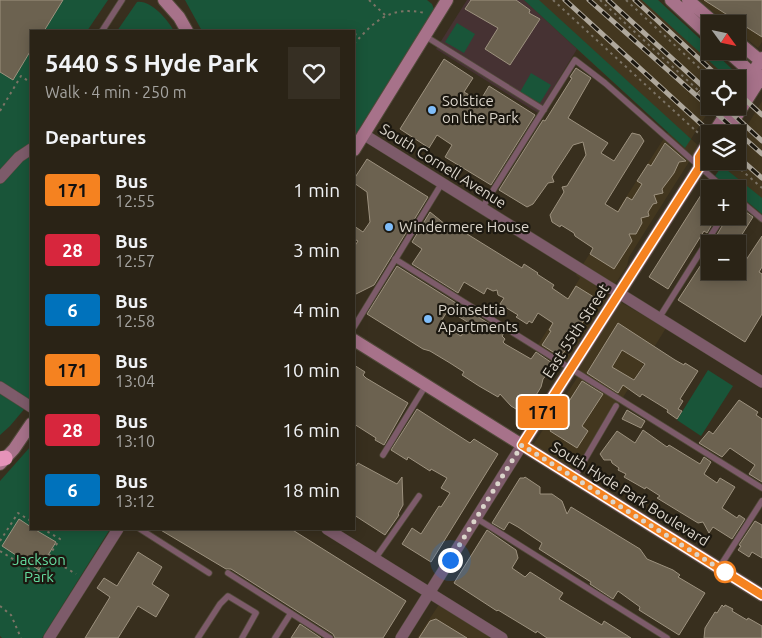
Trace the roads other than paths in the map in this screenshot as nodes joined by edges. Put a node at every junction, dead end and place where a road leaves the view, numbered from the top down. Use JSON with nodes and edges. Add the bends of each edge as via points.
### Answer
{"nodes":[{"id":1,"x":122,"y":0,"type":"edge"},
{"id":2,"x":164,"y":0,"type":"edge"},
{"id":3,"x":447,"y":0,"type":"edge"},
{"id":4,"x":671,"y":0,"type":"edge"},
{"id":5,"x":688,"y":0,"type":"edge"},
{"id":6,"x":706,"y":15,"type":"edge"},
{"id":7,"x":701,"y":28,"type":"edge"},
{"id":8,"x":103,"y":30,"type":"edge"},
{"id":9,"x":186,"y":30,"type":"edge"},
{"id":10,"x":425,"y":36,"type":"junction"},
{"id":11,"x":746,"y":48,"type":"edge"},
{"id":12,"x":738,"y":60,"type":"edge"},
{"id":13,"x":761,"y":60,"type":"edge"},
{"id":14,"x":759,"y":78,"type":"edge"},
{"id":15,"x":746,"y":89,"type":"edge"},
{"id":16,"x":544,"y":110,"type":"junction"},
{"id":17,"x":730,"y":125,"type":"edge"},
{"id":18,"x":363,"y":134,"type":"junction"},
{"id":19,"x":355,"y":148,"type":"edge"},
{"id":20,"x":30,"y":150,"type":"edge"},
{"id":21,"x":701,"y":154,"type":"edge"},
{"id":22,"x":699,"y":168,"type":"junction"},
{"id":23,"x":0,"y":178,"type":"edge"},
{"id":24,"x":714,"y":180,"type":"edge"},
{"id":25,"x":442,"y":183,"type":"junction"},
{"id":26,"x":746,"y":206,"type":"edge"},
{"id":27,"x":482,"y":208,"type":"junction"},
{"id":28,"x":762,"y":219,"type":"edge"},
{"id":29,"x":717,"y":225,"type":"edge"},
{"id":30,"x":396,"y":259,"type":"junction"},
{"id":31,"x":619,"y":293,"type":"junction"},
{"id":32,"x":659,"y":318,"type":"junction"},
{"id":33,"x":355,"y":325,"type":"edge"},
{"id":34,"x":355,"y":341,"type":"edge"},
{"id":35,"x":572,"y":368,"type":"junction"},
{"id":36,"x":762,"y":382,"type":"edge"},
{"id":37,"x":426,"y":385,"type":"junction"},
{"id":38,"x":0,"y":387,"type":"edge"},
{"id":39,"x":30,"y":406,"type":"edge"},
{"id":40,"x":616,"y":406,"type":"dead end"},
{"id":41,"x":30,"y":425,"type":"edge"},
{"id":42,"x":522,"y":445,"type":"junction"},
{"id":43,"x":383,"y":455,"type":"dead end"},
{"id":44,"x":2,"y":460,"type":"edge"},
{"id":45,"x":574,"y":478,"type":"junction"},
{"id":46,"x":762,"y":488,"type":"edge"},
{"id":47,"x":418,"y":496,"type":"dead end"},
{"id":48,"x":762,"y":502,"type":"edge"},
{"id":49,"x":476,"y":518,"type":"junction"},
{"id":50,"x":117,"y":530,"type":"edge"},
{"id":51,"x":142,"y":530,"type":"edge"},
{"id":52,"x":329,"y":530,"type":"edge"},
{"id":53,"x":375,"y":559,"type":"junction"},
{"id":54,"x":719,"y":568,"type":"junction"},
{"id":55,"x":209,"y":573,"type":"dead end"},
{"id":56,"x":228,"y":573,"type":"dead end"},
{"id":57,"x":429,"y":592,"type":"junction"},
{"id":58,"x":762,"y":595,"type":"edge"},
{"id":59,"x":291,"y":613,"type":"junction"},
{"id":60,"x":49,"y":638,"type":"edge"},
{"id":61,"x":198,"y":638,"type":"edge"},
{"id":62,"x":242,"y":638,"type":"edge"},
{"id":63,"x":275,"y":638,"type":"edge"},
{"id":64,"x":330,"y":638,"type":"edge"},
{"id":65,"x":400,"y":638,"type":"edge"},
{"id":66,"x":502,"y":638,"type":"edge"},
{"id":67,"x":667,"y":638,"type":"edge"}],
"edges":[{"from":1,"to":8,"type":"lane"},
{"from":2,"to":9,"type":"main road"},
{"from":3,"to":10,"type":"main road"},
{"from":4,"to":7,"type":"main road"},
{"from":5,"to":6,"type":"main road"},
{"from":10,"to":16,"type":"lane"},
{"from":10,"to":18,"type":"main road"},
{"from":11,"to":13,"type":"main road"},
{"from":12,"to":14,"type":"main road"},
{"from":13,"to":14,"type":"main road"},
{"from":14,"to":15,"type":"main road"},
{"from":14,"to":17,"type":"main road"},
{"from":16,"to":22,"type":"lane","via":[[575,60]]},
{"from":16,"to":27,"type":"lane"},
{"from":18,"to":19,"type":"main road"},
{"from":18,"to":25,"type":"street","name":"South Cornell Avenue"},
{"from":20,"to":23,"type":"street"},
{"from":21,"to":22,"type":"main road","name":"East 55th Street"},
{"from":22,"to":24,"type":"lane"},
{"from":22,"to":31,"type":"main road","name":"East 55th Street"},
{"from":25,"to":27,"type":"street","name":"South Cornell Avenue"},
{"from":25,"to":30,"type":"lane"},
{"from":26,"to":28,"type":"lane"},
{"from":27,"to":31,"type":"street","name":"South Cornell Avenue"},
{"from":29,"to":32,"type":"lane"},
{"from":30,"to":33,"type":"lane"},
{"from":30,"to":35,"type":"lane"},
{"from":31,"to":32,"type":"street","name":"South Cornell Avenue"},
{"from":31,"to":35,"type":"main road","name":"East 55th Street"},
{"from":32,"to":36,"type":"street","name":"South Cornell Avenue"},
{"from":34,"to":37,"type":"main road","name":"South Hyde Park Boulevard"},
{"from":35,"to":42,"type":"main road","name":"East 55th Street"},
{"from":35,"to":46,"type":"lane"},
{"from":37,"to":42,"type":"main road","name":"South Hyde Park Boulevard"},
{"from":37,"to":43,"type":"lane"},
{"from":38,"to":39,"type":"street"},
{"from":40,"to":45,"type":"lane"},
{"from":41,"to":44,"type":"main road"},
{"from":42,"to":45,"type":"main road","name":"South Hyde Park Boulevard"},
{"from":42,"to":49,"type":"street","name":"East 55th Street"},
{"from":45,"to":54,"type":"main road","name":"South Hyde Park Boulevard"},
{"from":47,"to":53,"type":"lane"},
{"from":48,"to":54,"type":"lane"},
{"from":49,"to":57,"type":"street","name":"East 55th Street"},
{"from":49,"to":67,"type":"lane"},
{"from":50,"to":60,"type":"street"},
{"from":51,"to":55,"type":"lane"},
{"from":52,"to":53,"type":"street"},
{"from":53,"to":57,"type":"street"},
{"from":54,"to":58,"type":"main road","name":"South Hyde Park Boulevard"},
{"from":56,"to":59,"type":"lane"},
{"from":57,"to":65,"type":"street","name":"East 55th Street"},
{"from":57,"to":66,"type":"street"},
{"from":59,"to":63,"type":"lane"},
{"from":59,"to":64,"type":"lane"},
{"from":61,"to":62,"type":"lane","via":[[228,596],[256,613]]}]}
